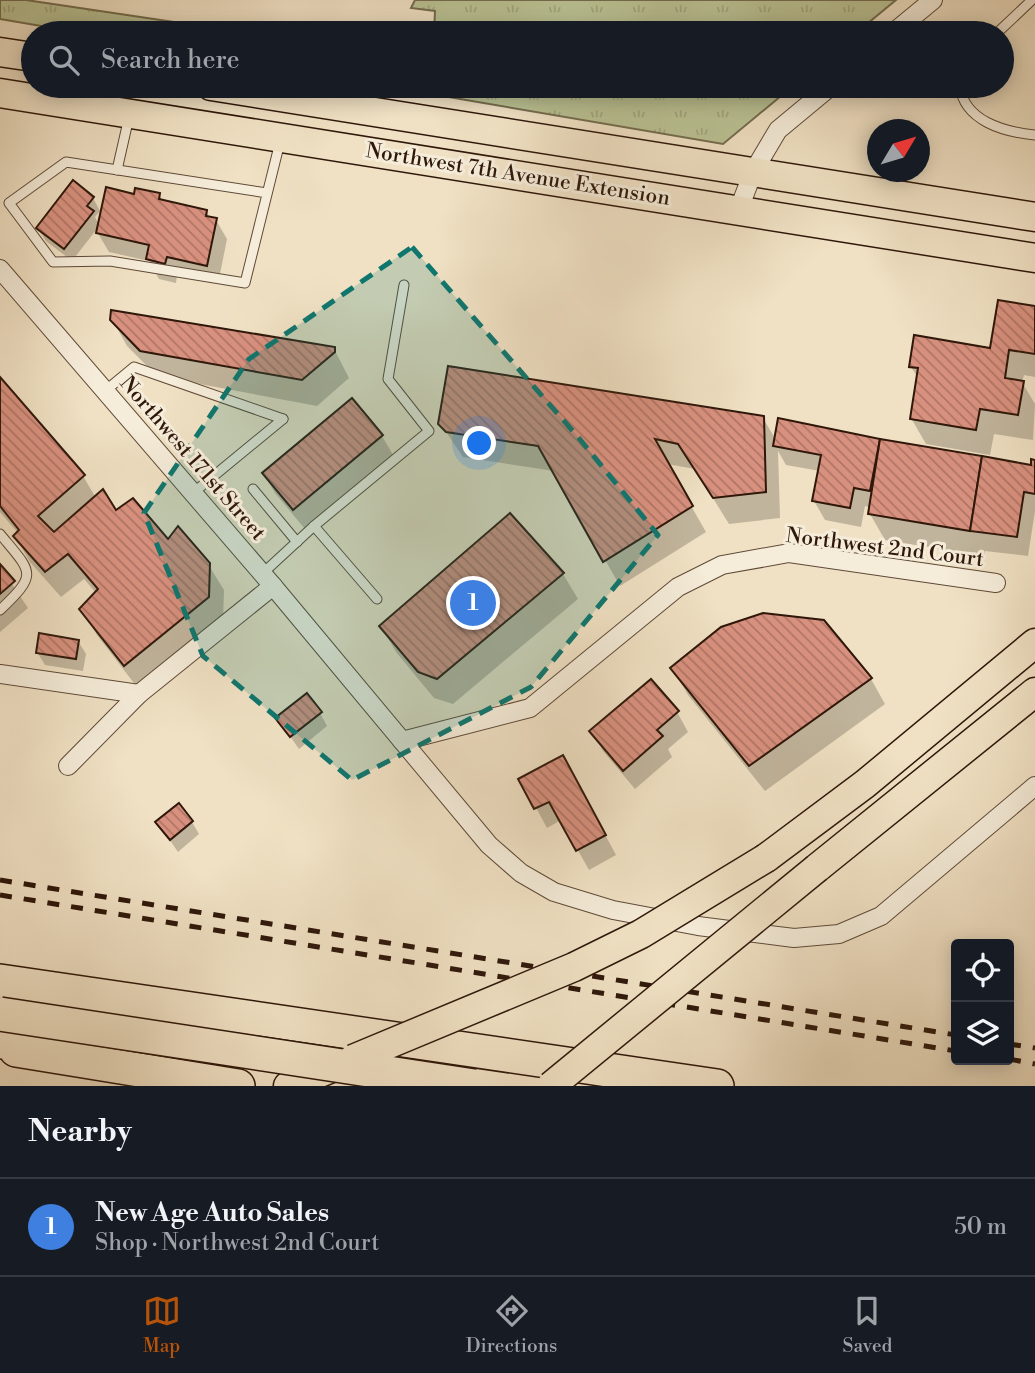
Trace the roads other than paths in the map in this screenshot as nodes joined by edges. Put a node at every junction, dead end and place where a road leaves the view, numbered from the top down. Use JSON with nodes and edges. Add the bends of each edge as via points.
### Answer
{"nodes":[{"id":1,"x":933,"y":0,"type":"edge"},
{"id":2,"x":1032,"y":0,"type":"edge"},
{"id":3,"x":908,"y":21,"type":"edge"},
{"id":4,"x":1010,"y":21,"type":"edge"},
{"id":5,"x":0,"y":52,"type":"edge"},
{"id":6,"x":21,"y":55,"type":"edge"},
{"id":7,"x":0,"y":93,"type":"edge"},
{"id":8,"x":21,"y":96,"type":"edge"},
{"id":9,"x":32,"y":98,"type":"edge"},
{"id":10,"x":287,"y":98,"type":"edge"},
{"id":11,"x":817,"y":98,"type":"edge"},
{"id":12,"x":961,"y":98,"type":"edge"},
{"id":13,"x":129,"y":113,"type":"junction"},
{"id":14,"x":1035,"y":135,"type":"edge"},
{"id":15,"x":281,"y":137,"type":"junction"},
{"id":16,"x":117,"y":170,"type":"junction"},
{"id":17,"x":753,"y":172,"type":"junction"},
{"id":18,"x":267,"y":193,"type":"junction"},
{"id":19,"x":739,"y":209,"type":"junction"},
{"id":20,"x":1035,"y":217,"type":"edge"},
{"id":21,"x":1035,"y":258,"type":"edge"},
{"id":22,"x":0,"y":269,"type":"edge"},
{"id":23,"x":404,"y":285,"type":"dead end"},
{"id":24,"x":105,"y":391,"type":"junction"},
{"id":25,"x":253,"y":489,"type":"dead end"},
{"id":26,"x":193,"y":493,"type":"junction"},
{"id":27,"x":314,"y":526,"type":"junction"},
{"id":28,"x":0,"y":534,"type":"edge"},
{"id":29,"x":297,"y":542,"type":"junction"},
{"id":30,"x":268,"y":580,"type":"junction"},
{"id":31,"x":996,"y":583,"type":"dead end"},
{"id":32,"x":377,"y":599,"type":"dead end"},
{"id":33,"x":0,"y":610,"type":"edge"},
{"id":34,"x":1035,"y":643,"type":"edge"},
{"id":35,"x":0,"y":674,"type":"edge"},
{"id":36,"x":1035,"y":692,"type":"edge"},
{"id":37,"x":139,"y":694,"type":"junction"},
{"id":38,"x":402,"y":741,"type":"junction"},
{"id":39,"x":68,"y":766,"type":"dead end"},
{"id":40,"x":1035,"y":786,"type":"edge"},
{"id":41,"x":0,"y":981,"type":"edge"},
{"id":42,"x":0,"y":1014,"type":"edge"},
{"id":43,"x":251,"y":1018,"type":"junction"},
{"id":44,"x":0,"y":1042,"type":"edge"},
{"id":45,"x":0,"y":1047,"type":"edge"},
{"id":46,"x":238,"y":1086,"type":"edge"},
{"id":47,"x":288,"y":1086,"type":"edge"},
{"id":48,"x":474,"y":1086,"type":"edge"},
{"id":49,"x":551,"y":1086,"type":"edge"},
{"id":50,"x":717,"y":1086,"type":"edge"}],
"edges":[{"from":1,"to":3,"type":"street"},
{"from":2,"to":4,"type":"lane"},
{"from":5,"to":6,"type":"main road"},
{"from":7,"to":8,"type":"main road","name":"Northwest 7th Avenue Extension"},
{"from":9,"to":13,"type":"main road","name":"Northwest 7th Avenue Extension"},
{"from":10,"to":17,"type":"main road","name":"Northwest 7th Avenue Extension"},
{"from":11,"to":17,"type":"street","via":[[779,130]]},
{"from":12,"to":14,"type":"lane","via":[[973,116]]},
{"from":13,"to":15,"type":"main road","name":"Northwest 7th Avenue Extension"},
{"from":13,"to":16,"type":"lane"},
{"from":15,"to":18,"type":"lane"},
{"from":15,"to":19,"type":"main road","name":"Northwest 7th Avenue Extension"},
{"from":16,"to":18,"type":"lane"},
{"from":16,"to":18,"type":"lane","via":[[66,162],[9,203],[52,262],[110,261],[245,283]]},
{"from":17,"to":19,"type":"street"},
{"from":17,"to":20,"type":"main road","name":"Northwest 7th Avenue Extension"},
{"from":19,"to":21,"type":"main road","name":"Northwest 7th Avenue Extension"},
{"from":22,"to":24,"type":"street","name":"Northwest 171st Street"},
{"from":23,"to":27,"type":"lane","via":[[388,379],[429,431]]},
{"from":24,"to":26,"type":"street","name":"Northwest 171st Street"},
{"from":24,"to":26,"type":"lane","via":[[134,368],[284,419]]},
{"from":25,"to":29,"type":"lane"},
{"from":26,"to":30,"type":"street","name":"Northwest 171st Street"},
{"from":27,"to":29,"type":"lane"},
{"from":27,"to":32,"type":"lane"},
{"from":28,"to":33,"type":"lane","via":[[29,577]]},
{"from":29,"to":30,"type":"lane"},
{"from":30,"to":37,"type":"street"},
{"from":30,"to":38,"type":"street","name":"Northwest 171st Street"},
{"from":31,"to":38,"type":"street","name":"Northwest 2nd Court","via":[[789,553],[722,565],[678,587],[530,708]]},
{"from":34,"to":47,"type":"main road","bridge":true,"via":[[865,784],[766,858],[641,934],[574,967]]},
{"from":35,"to":37,"type":"street"},
{"from":36,"to":49,"type":"main road","bridge":true},
{"from":37,"to":39,"type":"street"},
{"from":38,"to":40,"type":"street","name":"Northwest 171st Street","via":[[489,845],[521,873],[554,891],[613,910],[794,938],[839,934],[881,916]]},
{"from":41,"to":43,"type":"highway"},
{"from":42,"to":48,"type":"highway","bridge":true},
{"from":43,"to":44,"type":"highway","via":[[78,1031]]},
{"from":43,"to":50,"type":"highway"},
{"from":45,"to":46,"type":"highway"}]}
